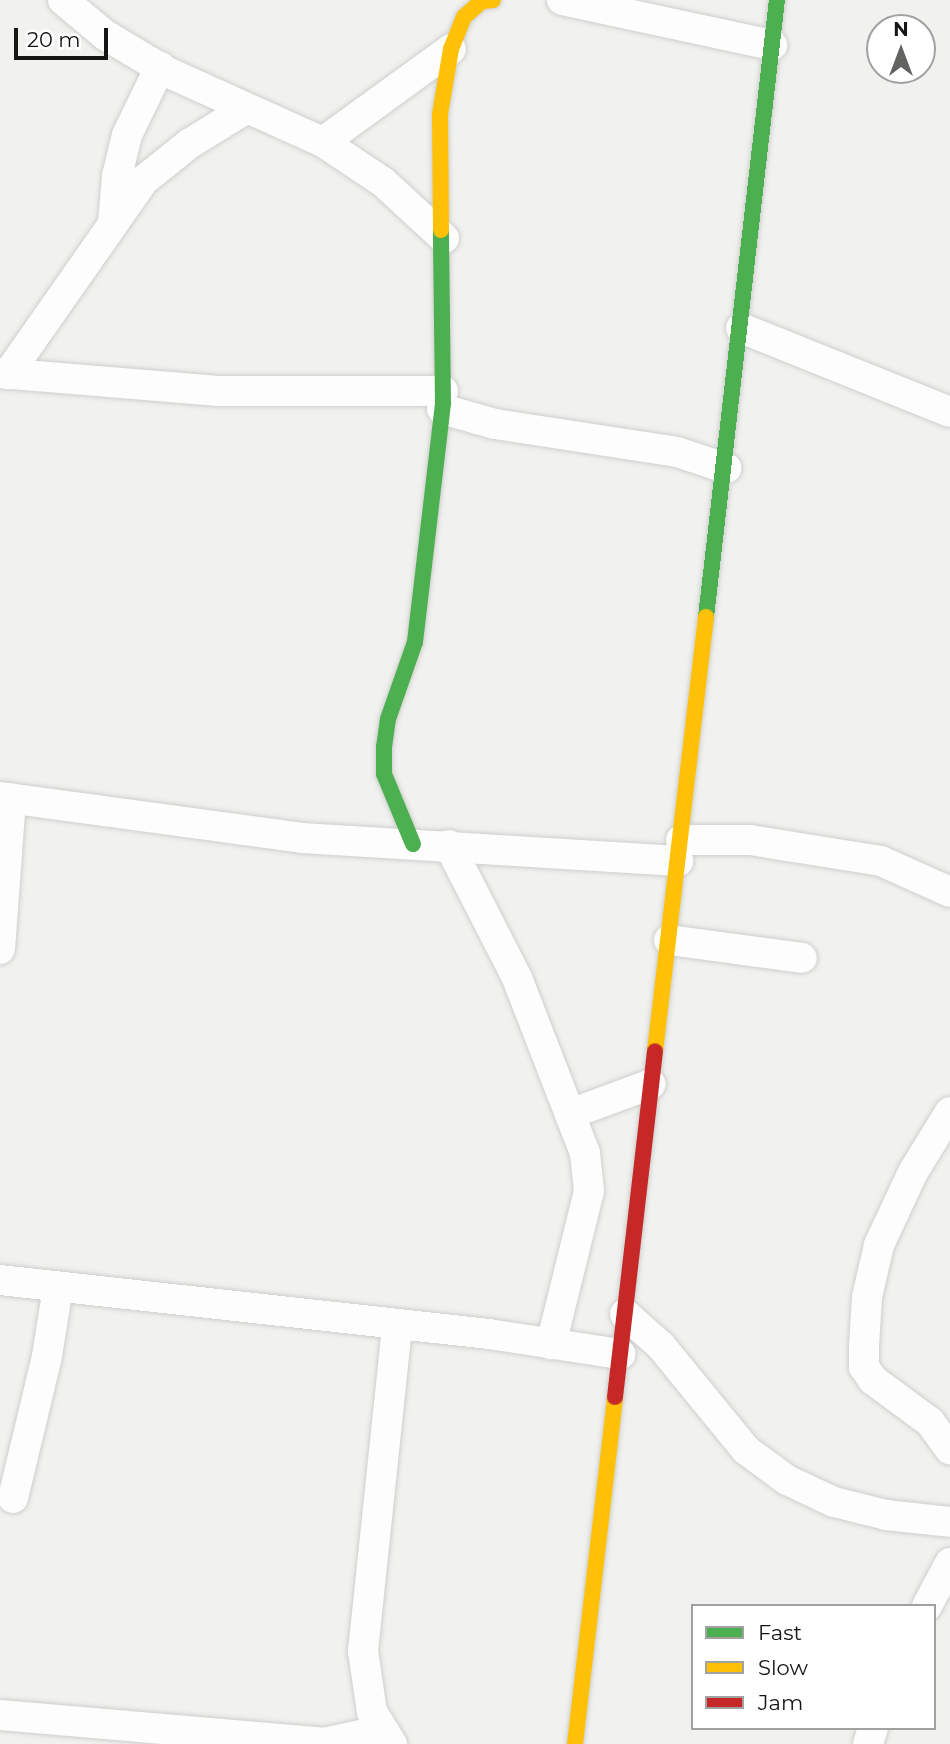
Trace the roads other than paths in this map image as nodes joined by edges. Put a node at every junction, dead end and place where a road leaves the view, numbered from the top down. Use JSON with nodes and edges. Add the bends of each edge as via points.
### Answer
{"nodes":[{"id":1,"x":63,"y":0,"type":"edge"},
{"id":2,"x":486,"y":0,"type":"edge"},
{"id":3,"x":562,"y":0,"type":"edge"},
{"id":4,"x":777,"y":0,"type":"edge"},
{"id":5,"x":772,"y":45,"type":"junction"},
{"id":6,"x":451,"y":49,"type":"junction"},
{"id":7,"x":160,"y":67,"type":"junction"},
{"id":8,"x":244,"y":110,"type":"junction"},
{"id":9,"x":323,"y":142,"type":"junction"},
{"id":10,"x":113,"y":225,"type":"junction"},
{"id":11,"x":443,"y":238,"type":"junction"},
{"id":12,"x":741,"y":328,"type":"junction"},
{"id":13,"x":4,"y":373,"type":"edge"},
{"id":14,"x":442,"y":400,"type":"junction"},
{"id":15,"x":950,"y":412,"type":"edge"},
{"id":16,"x":726,"y":468,"type":"junction"},
{"id":17,"x":5,"y":798,"type":"edge"},
{"id":18,"x":413,"y":844,"type":"junction"},
{"id":19,"x":449,"y":845,"type":"junction"},
{"id":20,"x":679,"y":850,"type":"junction"},
{"id":21,"x":950,"y":892,"type":"edge"},
{"id":22,"x":669,"y":940,"type":"junction"},
{"id":23,"x":0,"y":949,"type":"edge"},
{"id":24,"x":802,"y":958,"type":"dead end"},
{"id":25,"x":652,"y":1084,"type":"junction"},
{"id":26,"x":950,"y":1112,"type":"edge"},
{"id":27,"x":570,"y":1114,"type":"junction"},
{"id":28,"x":0,"y":1280,"type":"edge"},
{"id":29,"x":58,"y":1287,"type":"junction"},
{"id":30,"x":625,"y":1314,"type":"junction"},
{"id":31,"x":397,"y":1325,"type":"junction"},
{"id":32,"x":551,"y":1343,"type":"junction"},
{"id":33,"x":620,"y":1354,"type":"junction"},
{"id":34,"x":950,"y":1409,"type":"edge"},
{"id":35,"x":919,"y":1412,"type":"junction"},
{"id":36,"x":950,"y":1450,"type":"edge"},
{"id":37,"x":13,"y":1498,"type":"dead end"},
{"id":38,"x":950,"y":1522,"type":"edge"},
{"id":39,"x":950,"y":1563,"type":"edge"},
{"id":40,"x":928,"y":1604,"type":"edge"},
{"id":41,"x":0,"y":1715,"type":"edge"},
{"id":42,"x":388,"y":1737,"type":"edge"},
{"id":43,"x":575,"y":1744,"type":"edge"}],
"edges":[{"from":1,"to":7,"type":"street","via":[[105,35]]},
{"from":2,"to":6,"type":"street","via":[[464,17]]},
{"from":3,"to":5,"type":"street"},
{"from":4,"to":5,"type":"street"},
{"from":5,"to":12,"type":"street"},
{"from":6,"to":9,"type":"street"},
{"from":6,"to":11,"type":"street","via":[[440,114]]},
{"from":7,"to":8,"type":"street"},
{"from":7,"to":10,"type":"street","via":[[127,135],[117,176]]},
{"from":8,"to":9,"type":"street"},
{"from":8,"to":10,"type":"street","via":[[189,144],[144,180]]},
{"from":9,"to":11,"type":"street","via":[[383,182]]},
{"from":10,"to":13,"type":"street"},
{"from":11,"to":14,"type":"street"},
{"from":12,"to":15,"type":"street"},
{"from":12,"to":16,"type":"street"},
{"from":13,"to":14,"type":"street","via":[[218,391]]},
{"from":14,"to":16,"type":"street","via":[[495,424],[677,452]]},
{"from":14,"to":18,"type":"street","via":[[415,642],[388,719],[384,747],[384,774]]},
{"from":16,"to":20,"type":"street"},
{"from":17,"to":18,"type":"street","via":[[302,838]]},
{"from":17,"to":23,"type":"street"},
{"from":18,"to":19,"type":"street"},
{"from":19,"to":20,"type":"street"},
{"from":19,"to":27,"type":"street","via":[[517,978]]},
{"from":20,"to":21,"type":"street","via":[[750,840],[881,861]]},
{"from":20,"to":22,"type":"street"},
{"from":22,"to":24,"type":"street"},
{"from":22,"to":25,"type":"street"},
{"from":25,"to":27,"type":"street"},
{"from":25,"to":30,"type":"street"},
{"from":26,"to":35,"type":"street","via":[[913,1172],[879,1245],[867,1297],[864,1367],[873,1380]]},
{"from":27,"to":32,"type":"street","via":[[585,1153],[589,1191]]},
{"from":28,"to":29,"type":"street"},
{"from":29,"to":31,"type":"street"},
{"from":29,"to":37,"type":"street","via":[[47,1356]]},
{"from":30,"to":33,"type":"street"},
{"from":30,"to":38,"type":"street","via":[[670,1356],[746,1450],[787,1480],[834,1502],[886,1515]]},
{"from":31,"to":32,"type":"street"},
{"from":31,"to":42,"type":"street","via":[[363,1651],[372,1712]]},
{"from":32,"to":33,"type":"street"},
{"from":33,"to":43,"type":"street"},
{"from":34,"to":35,"type":"street"},
{"from":35,"to":36,"type":"street"},
{"from":39,"to":40,"type":"street"},
{"from":41,"to":42,"type":"street","via":[[324,1743]]}]}
